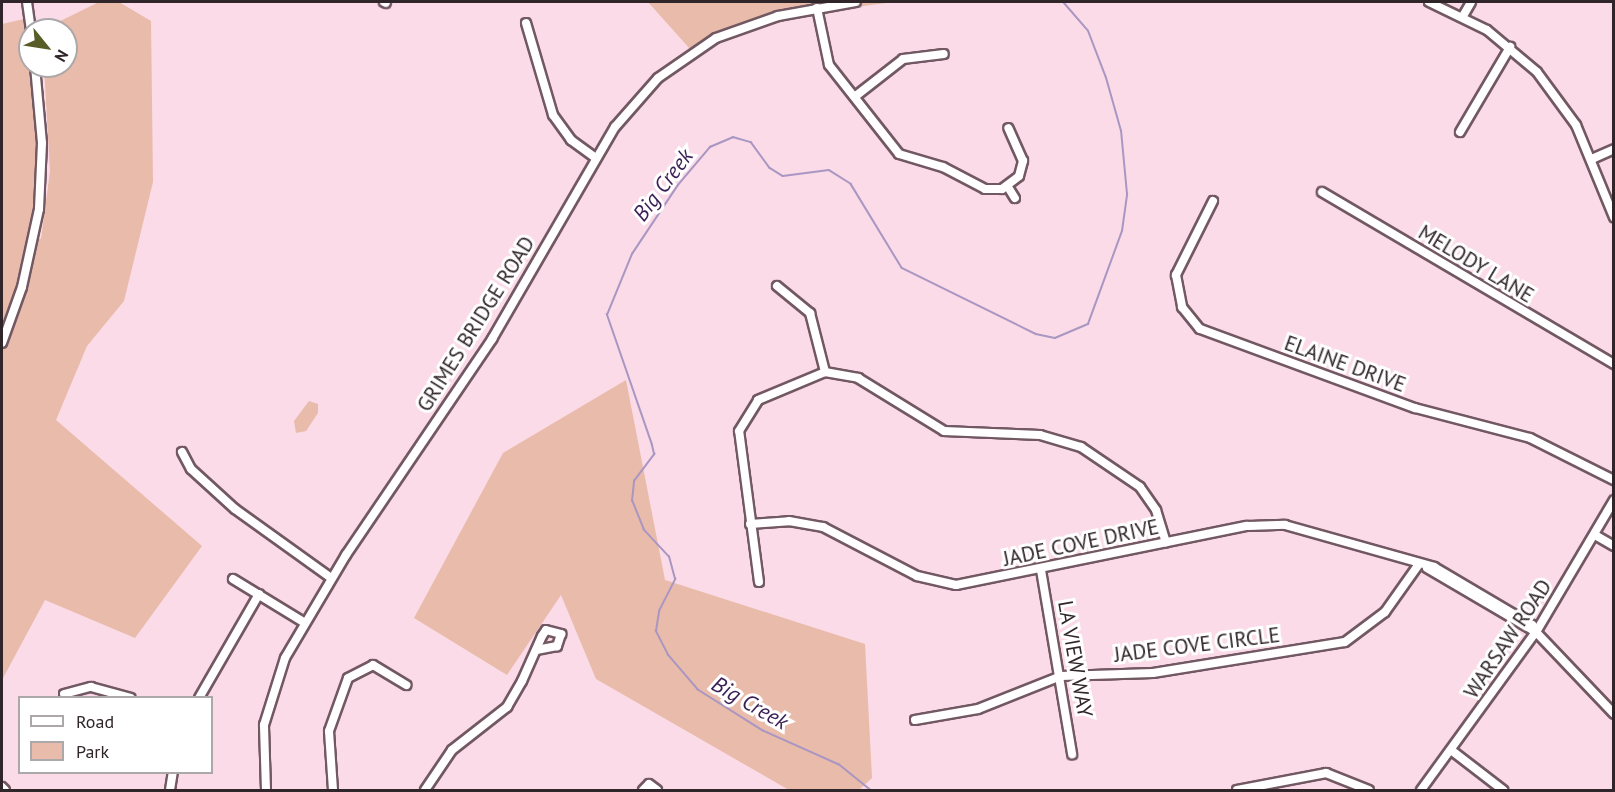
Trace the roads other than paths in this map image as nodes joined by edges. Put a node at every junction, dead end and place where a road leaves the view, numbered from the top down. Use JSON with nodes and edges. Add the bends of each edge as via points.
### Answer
{"nodes":[{"id":1,"x":27,"y":2,"type":"edge"},
{"id":2,"x":856,"y":2,"type":"edge"},
{"id":3,"x":1429,"y":2,"type":"edge"},
{"id":4,"x":1471,"y":2,"type":"edge"},
{"id":5,"x":818,"y":8,"type":"junction"},
{"id":6,"x":1463,"y":16,"type":"junction"},
{"id":7,"x":29,"y":18,"type":"edge"},
{"id":8,"x":526,"y":23,"type":"dead end"},
{"id":9,"x":1510,"y":46,"type":"junction"},
{"id":10,"x":944,"y":54,"type":"dead end"},
{"id":11,"x":36,"y":78,"type":"edge"},
{"id":12,"x":857,"y":95,"type":"junction"},
{"id":13,"x":1008,"y":128,"type":"dead end"},
{"id":14,"x":1460,"y":132,"type":"dead end"},
{"id":15,"x":1614,"y":149,"type":"edge"},
{"id":16,"x":596,"y":158,"type":"junction"},
{"id":17,"x":1594,"y":158,"type":"junction"},
{"id":18,"x":1008,"y":187,"type":"junction"},
{"id":19,"x":1322,"y":192,"type":"dead end"},
{"id":20,"x":1015,"y":198,"type":"dead end"},
{"id":21,"x":1214,"y":201,"type":"dead end"},
{"id":22,"x":1614,"y":217,"type":"edge"},
{"id":23,"x":777,"y":286,"type":"dead end"},
{"id":24,"x":2,"y":343,"type":"edge"},
{"id":25,"x":1614,"y":364,"type":"edge"},
{"id":26,"x":825,"y":372,"type":"junction"},
{"id":27,"x":182,"y":452,"type":"dead end"},
{"id":28,"x":1614,"y":480,"type":"edge"},
{"id":29,"x":1614,"y":500,"type":"edge"},
{"id":30,"x":750,"y":524,"type":"junction"},
{"id":31,"x":1595,"y":536,"type":"junction"},
{"id":32,"x":1166,"y":543,"type":"junction"},
{"id":33,"x":1614,"y":546,"type":"edge"},
{"id":34,"x":1423,"y":566,"type":"junction"},
{"id":35,"x":1041,"y":570,"type":"junction"},
{"id":36,"x":332,"y":578,"type":"junction"},
{"id":37,"x":233,"y":579,"type":"dead end"},
{"id":38,"x":759,"y":582,"type":"dead end"},
{"id":39,"x":259,"y":594,"type":"junction"},
{"id":40,"x":305,"y":623,"type":"junction"},
{"id":41,"x":1534,"y":631,"type":"junction"},
{"id":42,"x":536,"y":650,"type":"dead end"},
{"id":43,"x":1061,"y":676,"type":"junction"},
{"id":44,"x":406,"y":685,"type":"dead end"},
{"id":45,"x":64,"y":694,"type":"dead end"},
{"id":46,"x":123,"y":696,"type":"edge"},
{"id":47,"x":201,"y":696,"type":"edge"},
{"id":48,"x":1614,"y":714,"type":"edge"},
{"id":49,"x":915,"y":720,"type":"dead end"},
{"id":50,"x":1451,"y":750,"type":"junction"},
{"id":51,"x":1072,"y":754,"type":"dead end"},
{"id":52,"x":173,"y":774,"type":"edge"},
{"id":53,"x":2,"y":786,"type":"edge"},
{"id":54,"x":1498,"y":789,"type":"edge"},
{"id":55,"x":5,"y":790,"type":"edge"},
{"id":56,"x":170,"y":790,"type":"edge"},
{"id":57,"x":266,"y":790,"type":"edge"},
{"id":58,"x":333,"y":790,"type":"edge"},
{"id":59,"x":425,"y":790,"type":"edge"},
{"id":60,"x":643,"y":790,"type":"edge"},
{"id":61,"x":657,"y":790,"type":"edge"},
{"id":62,"x":1237,"y":790,"type":"edge"},
{"id":63,"x":1369,"y":790,"type":"edge"},
{"id":64,"x":1421,"y":790,"type":"edge"}],
"edges":[{"from":1,"to":7,"type":"street"},
{"from":2,"to":5,"type":"street","name":"GRIMES BRIDGE ROAD"},
{"from":3,"to":6,"type":"street"},
{"from":4,"to":6,"type":"street"},
{"from":5,"to":12,"type":"street","via":[[829,65]]},
{"from":5,"to":16,"type":"street","name":"GRIMES BRIDGE ROAD","via":[[746,25],[688,55],[635,101]]},
{"from":6,"to":9,"type":"street"},
{"from":8,"to":16,"type":"street","via":[[553,116],[571,140]]},
{"from":9,"to":14,"type":"street"},
{"from":9,"to":17,"type":"street","via":[[1556,94]]},
{"from":10,"to":12,"type":"street","via":[[903,59]]},
{"from":11,"to":24,"type":"street","via":[[42,143],[39,209],[22,287]]},
{"from":12,"to":18,"type":"street","via":[[899,154],[943,167],[985,189]]},
{"from":13,"to":18,"type":"street","via":[[1023,161]]},
{"from":15,"to":17,"type":"street"},
{"from":16,"to":36,"type":"street","name":"GRIMES BRIDGE ROAD","via":[[492,339]]},
{"from":17,"to":22,"type":"street"},
{"from":18,"to":20,"type":"street"},
{"from":19,"to":25,"type":"street","name":"MELODY LANE"},
{"from":21,"to":28,"type":"street","name":"ELAINE DRIVE","via":[[1176,275],[1182,307],[1200,329],[1415,408],[1530,438]]},
{"from":23,"to":26,"type":"street","via":[[810,313]]},
{"from":26,"to":30,"type":"street","via":[[765,395],[744,417],[738,443]]},
{"from":26,"to":32,"type":"street","via":[[858,378],[944,431],[1040,435],[1081,447],[1140,487],[1156,510]]},
{"from":27,"to":36,"type":"street","via":[[190,469],[235,509]]},
{"from":29,"to":31,"type":"street","name":"WARSAW ROAD"},
{"from":30,"to":35,"type":"street","name":"JADE COVE DRIVE","via":[[789,521],[823,527],[943,584]]},
{"from":30,"to":38,"type":"street"},
{"from":31,"to":33,"type":"street"},
{"from":31,"to":41,"type":"street","name":"WARSAW ROAD"},
{"from":32,"to":34,"type":"street","name":"JADE COVE DRIVE","via":[[1247,526],[1285,525]]},
{"from":32,"to":35,"type":"street","name":"JADE COVE DRIVE"},
{"from":34,"to":41,"type":"street","name":"JADE COVE DRIVE","via":[[1532,625]]},
{"from":34,"to":43,"type":"street","name":"JADE COVE CIRCLE","via":[[1385,612],[1344,642],[1153,673]]},
{"from":35,"to":43,"type":"street","name":"LA VIEW WAY"},
{"from":36,"to":40,"type":"street","name":"GRIMES BRIDGE ROAD"},
{"from":37,"to":39,"type":"street"},
{"from":39,"to":40,"type":"street"},
{"from":39,"to":47,"type":"street"},
{"from":40,"to":57,"type":"street","name":"GRIMES BRIDGE ROAD","via":[[267,709]]},
{"from":41,"to":48,"type":"street","name":"JADE COVE DRIVE"},
{"from":41,"to":50,"type":"street","name":"WARSAW ROAD"},
{"from":42,"to":59,"type":"street","via":[[507,707],[452,750]]},
{"from":43,"to":49,"type":"street","name":"JADE COVE CIRCLE","via":[[978,709]]},
{"from":43,"to":51,"type":"street","name":"LA VIEW WAY"},
{"from":44,"to":58,"type":"street","via":[[373,666],[348,678],[329,731]]},
{"from":45,"to":46,"type":"street","via":[[91,687]]},
{"from":50,"to":54,"type":"street"},
{"from":50,"to":64,"type":"street","name":"WARSAW ROAD"},
{"from":52,"to":56,"type":"street"},
{"from":53,"to":55,"type":"street"},
{"from":60,"to":61,"type":"street","via":[[649,784]]},
{"from":62,"to":63,"type":"street","via":[[1326,773]]}]}
